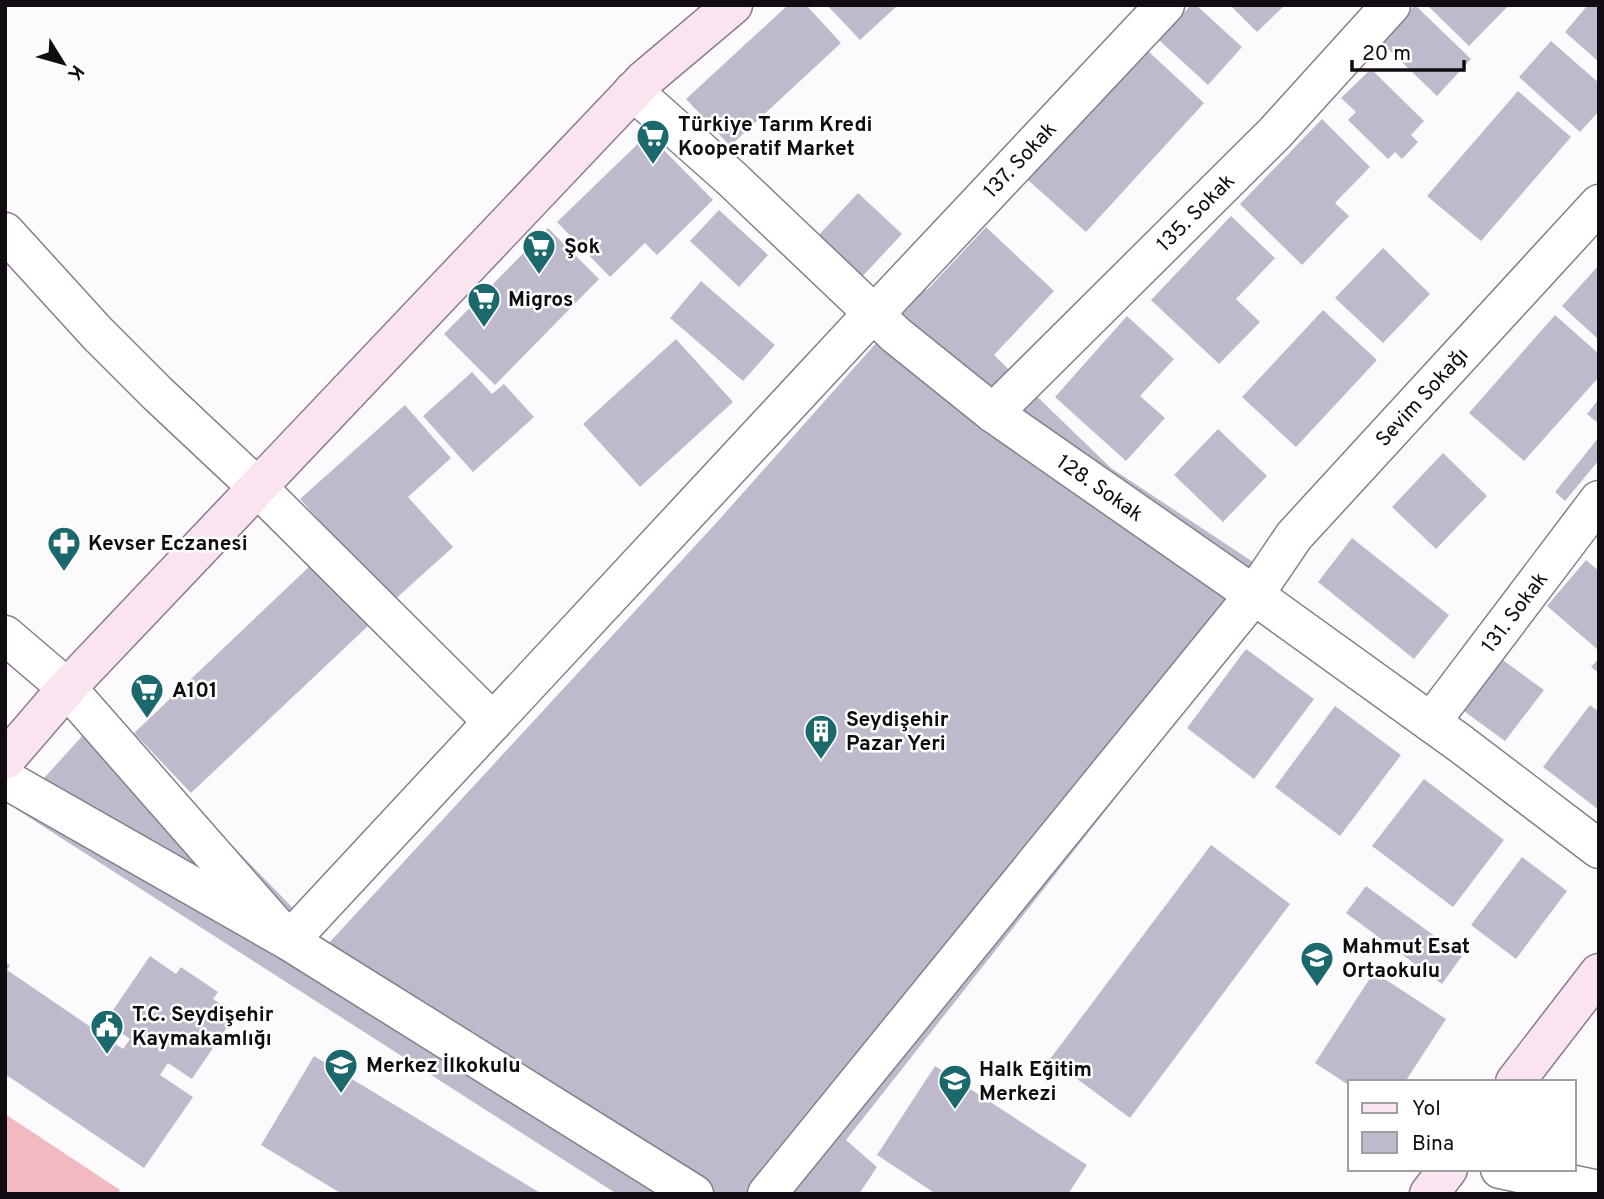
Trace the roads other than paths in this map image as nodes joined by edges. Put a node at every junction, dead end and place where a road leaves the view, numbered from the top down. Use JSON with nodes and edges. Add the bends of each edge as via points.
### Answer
{"nodes":[{"id":1,"x":711,"y":5,"type":"edge"},
{"id":2,"x":733,"y":5,"type":"edge"},
{"id":3,"x":1165,"y":5,"type":"edge"},
{"id":4,"x":1391,"y":5,"type":"edge"},
{"id":5,"x":638,"y":86,"type":"junction"},
{"id":6,"x":1599,"y":204,"type":"edge"},
{"id":7,"x":5,"y":232,"type":"edge"},
{"id":8,"x":873,"y":313,"type":"junction"},
{"id":9,"x":993,"y":413,"type":"junction"},
{"id":10,"x":257,"y":487,"type":"junction"},
{"id":11,"x":1599,"y":500,"type":"edge"},
{"id":12,"x":1254,"y":595,"type":"junction"},
{"id":13,"x":5,"y":635,"type":"edge"},
{"id":14,"x":67,"y":688,"type":"junction"},
{"id":15,"x":493,"y":722,"type":"junction"},
{"id":16,"x":1431,"y":722,"type":"junction"},
{"id":17,"x":5,"y":760,"type":"edge"},
{"id":18,"x":5,"y":779,"type":"edge"},
{"id":19,"x":1599,"y":849,"type":"edge"},
{"id":20,"x":289,"y":941,"type":"junction"},
{"id":21,"x":1599,"y":973,"type":"edge"},
{"id":22,"x":1517,"y":1080,"type":"edge"},
{"id":23,"x":1446,"y":1171,"type":"edge"},
{"id":24,"x":1509,"y":1171,"type":"edge"},
{"id":25,"x":1599,"y":1190,"type":"edge"},
{"id":26,"x":694,"y":1194,"type":"edge"},
{"id":27,"x":767,"y":1194,"type":"edge"},
{"id":28,"x":1429,"y":1194,"type":"edge"}],
"edges":[{"from":1,"to":5,"type":"main road"},
{"from":2,"to":5,"type":"main road"},
{"from":3,"to":8,"type":"street","name":"137. Sokak"},
{"from":4,"to":9,"type":"street","name":"135. Sokak","via":[[1275,132]]},
{"from":5,"to":8,"type":"street","name":"128. Sokak"},
{"from":5,"to":10,"type":"main road"},
{"from":6,"to":12,"type":"street","name":"Sevim Sokağı","via":[[1294,536]]},
{"from":7,"to":10,"type":"street","via":[[97,333]]},
{"from":8,"to":9,"type":"street","name":"128. Sokak"},
{"from":8,"to":15,"type":"street","name":"137. Sokak"},
{"from":9,"to":12,"type":"street","name":"128. Sokak"},
{"from":10,"to":14,"type":"main road"},
{"from":10,"to":15,"type":"street"},
{"from":11,"to":16,"type":"street","name":"131. Sokak"},
{"from":12,"to":16,"type":"street","name":"128. Sokak"},
{"from":12,"to":27,"type":"street","name":"Sevim Sokağı"},
{"from":13,"to":14,"type":"street"},
{"from":14,"to":17,"type":"main road"},
{"from":14,"to":20,"type":"street"},
{"from":15,"to":20,"type":"street","name":"137. Sokak"},
{"from":16,"to":19,"type":"street","name":"128. Sokak"},
{"from":18,"to":20,"type":"street"},
{"from":20,"to":26,"type":"street"},
{"from":21,"to":22,"type":"main road"},
{"from":23,"to":28,"type":"main road"},
{"from":24,"to":25,"type":"street"}]}
